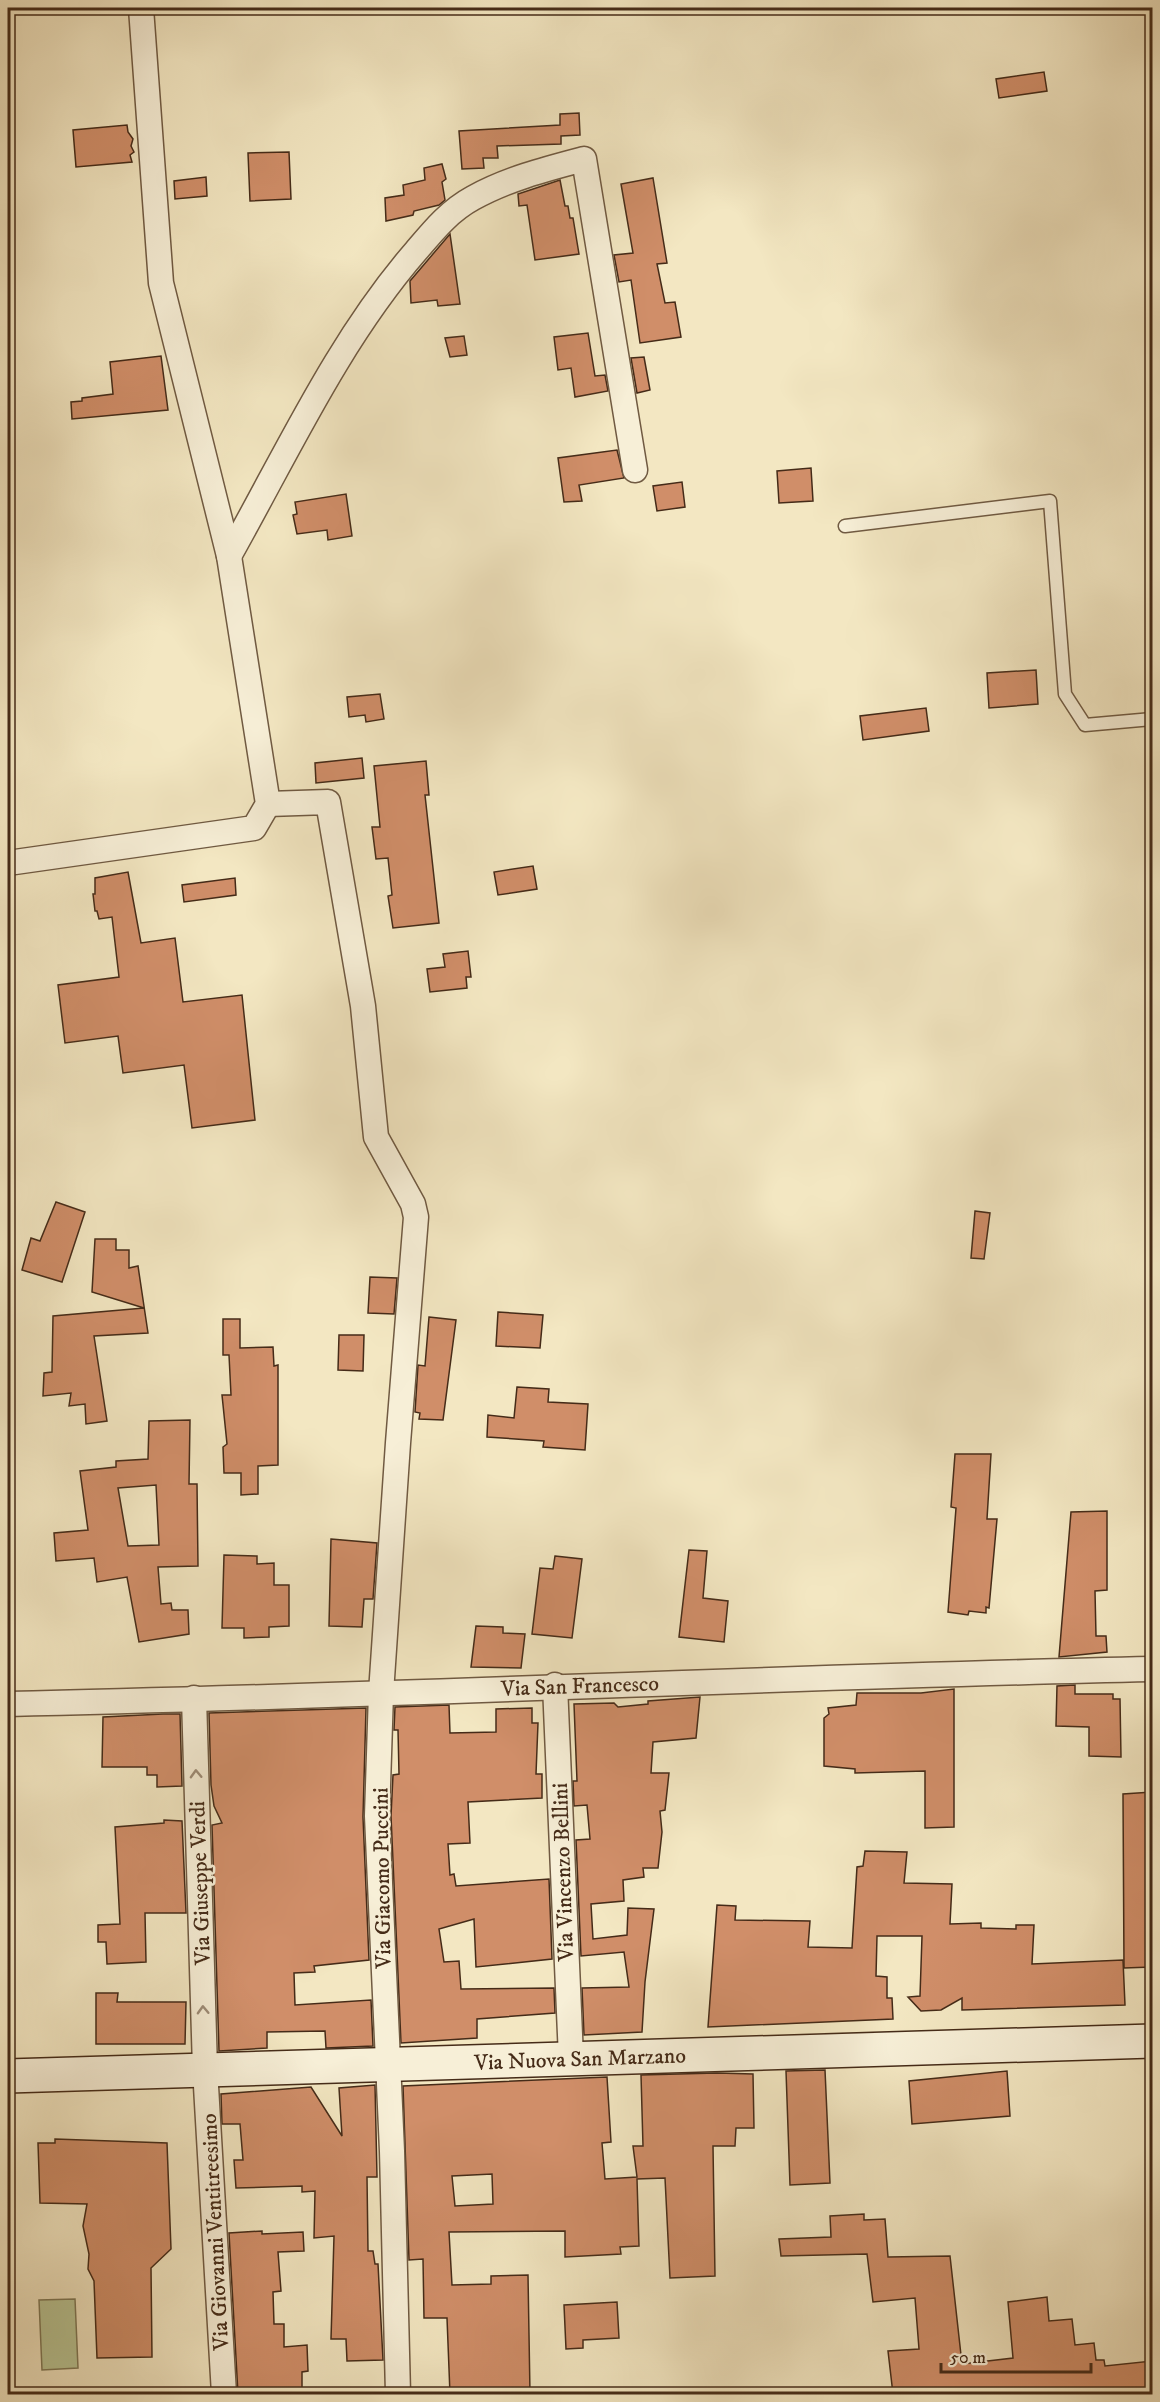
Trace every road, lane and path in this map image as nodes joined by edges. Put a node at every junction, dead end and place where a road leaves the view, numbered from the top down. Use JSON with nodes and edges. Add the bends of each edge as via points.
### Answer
{"nodes":[{"id":1,"x":141,"y":8,"type":"edge"},
{"id":2,"x":635,"y":470,"type":"dead end"},
{"id":3,"x":845,"y":526,"type":"dead end"},
{"id":4,"x":230,"y":556,"type":"junction"},
{"id":5,"x":1152,"y":719,"type":"edge"},
{"id":6,"x":268,"y":804,"type":"junction"},
{"id":7,"x":8,"y":863,"type":"edge"},
{"id":8,"x":1152,"y":1669,"type":"edge"},
{"id":9,"x":555,"y":1685,"type":"junction"},
{"id":10,"x":381,"y":1693,"type":"junction"},
{"id":11,"x":194,"y":1698,"type":"junction"},
{"id":12,"x":8,"y":1704,"type":"edge"},
{"id":13,"x":1152,"y":2041,"type":"edge"},
{"id":14,"x":571,"y":2058,"type":"junction"},
{"id":15,"x":387,"y":2064,"type":"junction"},
{"id":16,"x":205,"y":2069,"type":"junction"},
{"id":17,"x":8,"y":2076,"type":"edge"},
{"id":18,"x":224,"y":2394,"type":"edge"},
{"id":19,"x":398,"y":2394,"type":"edge"}],
"edges":[{"from":1,"to":4,"type":"street","via":[[161,283]]},
{"from":2,"to":4,"type":"street","via":[[584,159],[525,176],[472,198],[445,218],[391,280],[342,352]]},
{"from":3,"to":5,"type":"lane","via":[[1050,501],[1065,694],[1085,725]]},
{"from":4,"to":6,"type":"street"},
{"from":6,"to":7,"type":"street","via":[[254,828]]},
{"from":6,"to":10,"type":"street","name":"Via Giacomo Puccini","via":[[328,802],[363,1006],[376,1137],[413,1204],[416,1217]]},
{"from":8,"to":9,"type":"street","name":"Via San Francesco"},
{"from":9,"to":10,"type":"street","name":"Via San Francesco"},
{"from":9,"to":14,"type":"street","name":"Via Vincenzo Bellini"},
{"from":10,"to":11,"type":"street","name":"Via San Francesco"},
{"from":10,"to":15,"type":"street","name":"Via Giacomo Puccini","via":[[377,1816]]},
{"from":11,"to":12,"type":"street","name":"Via San Francesco"},
{"from":16,"to":11,"type":"street","name":"Via Giuseppe Verdi","one_way":true},
{"from":13,"to":14,"type":"main road","name":"Via Nuova San Marzano"},
{"from":14,"to":15,"type":"main road","name":"Via Nuova San Marzano"},
{"from":15,"to":16,"type":"main road","name":"Via Nuova San Marzano"},
{"from":15,"to":19,"type":"street","name":"Via Giacomo Puccini"},
{"from":16,"to":17,"type":"main road","name":"Via Nuova San Marzano"},
{"from":16,"to":18,"type":"street","name":"Via Giovanni Ventitreesimo"}]}
